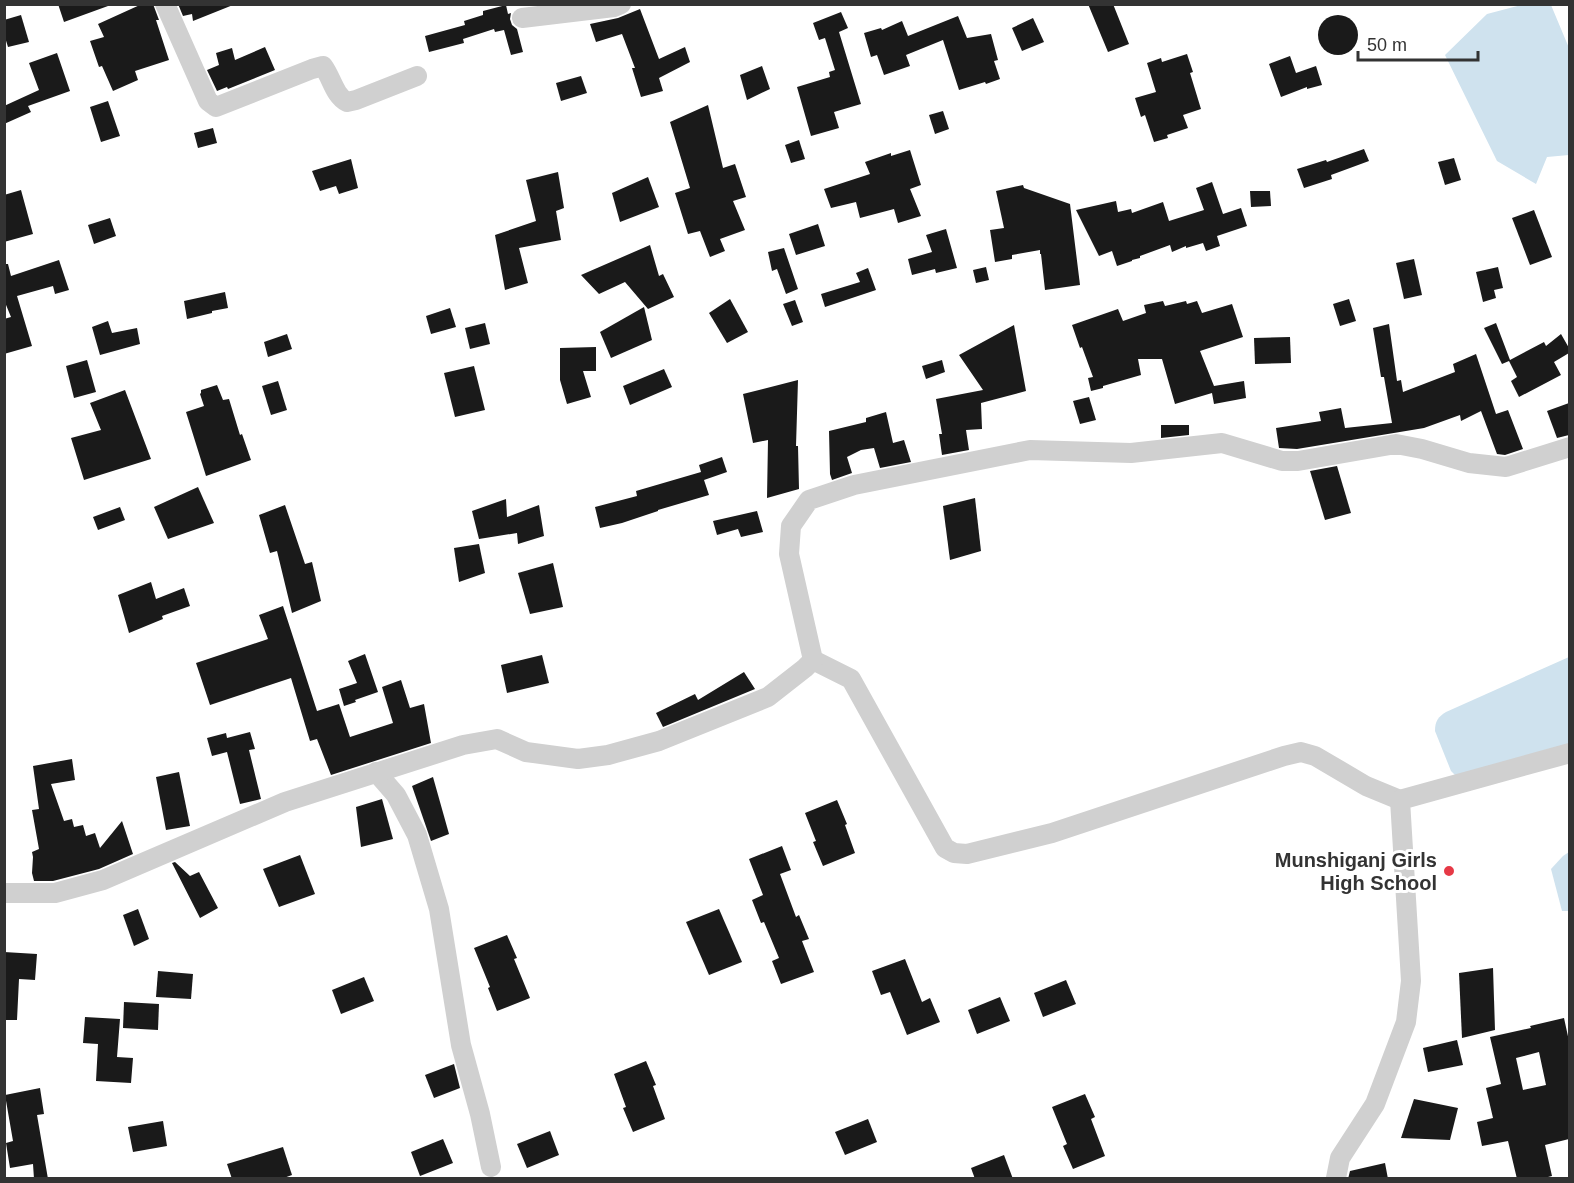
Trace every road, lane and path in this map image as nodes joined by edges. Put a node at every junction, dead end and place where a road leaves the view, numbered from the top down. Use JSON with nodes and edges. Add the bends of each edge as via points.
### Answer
{"nodes":[{"id":1,"x":165,"y":4,"type":"edge"},
{"id":2,"x":621,"y":4,"type":"edge"},
{"id":3,"x":522,"y":18,"type":"dead end"},
{"id":4,"x":417,"y":76,"type":"dead end"},
{"id":5,"x":1569,"y":447,"type":"edge"},
{"id":6,"x":813,"y":660,"type":"junction"},
{"id":7,"x":1569,"y":753,"type":"edge"},
{"id":8,"x":376,"y":772,"type":"junction"},
{"id":9,"x":1400,"y":800,"type":"junction"},
{"id":10,"x":4,"y":892,"type":"edge"},
{"id":11,"x":491,"y":1167,"type":"dead end"},
{"id":12,"x":1336,"y":1179,"type":"edge"}],
"edges":[{"from":1,"to":4,"type":"street","via":[[208,102],[216,107],[323,66],[339,98],[346,102]]},
{"from":2,"to":3,"type":"street"},
{"from":5,"to":6,"type":"street","via":[[1506,467],[1469,463],[1396,444],[1298,461],[1282,461],[1222,443],[1131,453],[1030,450],[854,485],[809,500],[791,526],[789,554]]},
{"from":6,"to":8,"type":"street","via":[[768,697],[659,741],[608,755],[558,757],[526,752],[497,739],[463,745]]},
{"from":6,"to":9,"type":"street","via":[[851,679],[945,848],[954,853],[967,854],[1052,833],[1301,752]]},
{"from":7,"to":9,"type":"street"},
{"from":8,"to":10,"type":"street","via":[[285,802],[102,880],[55,893]]},
{"from":8,"to":11,"type":"street","via":[[396,795],[417,835],[440,909],[461,1045]]},
{"from":9,"to":12,"type":"street","via":[[1411,981],[1406,1022],[1375,1104],[1340,1158]]}]}
